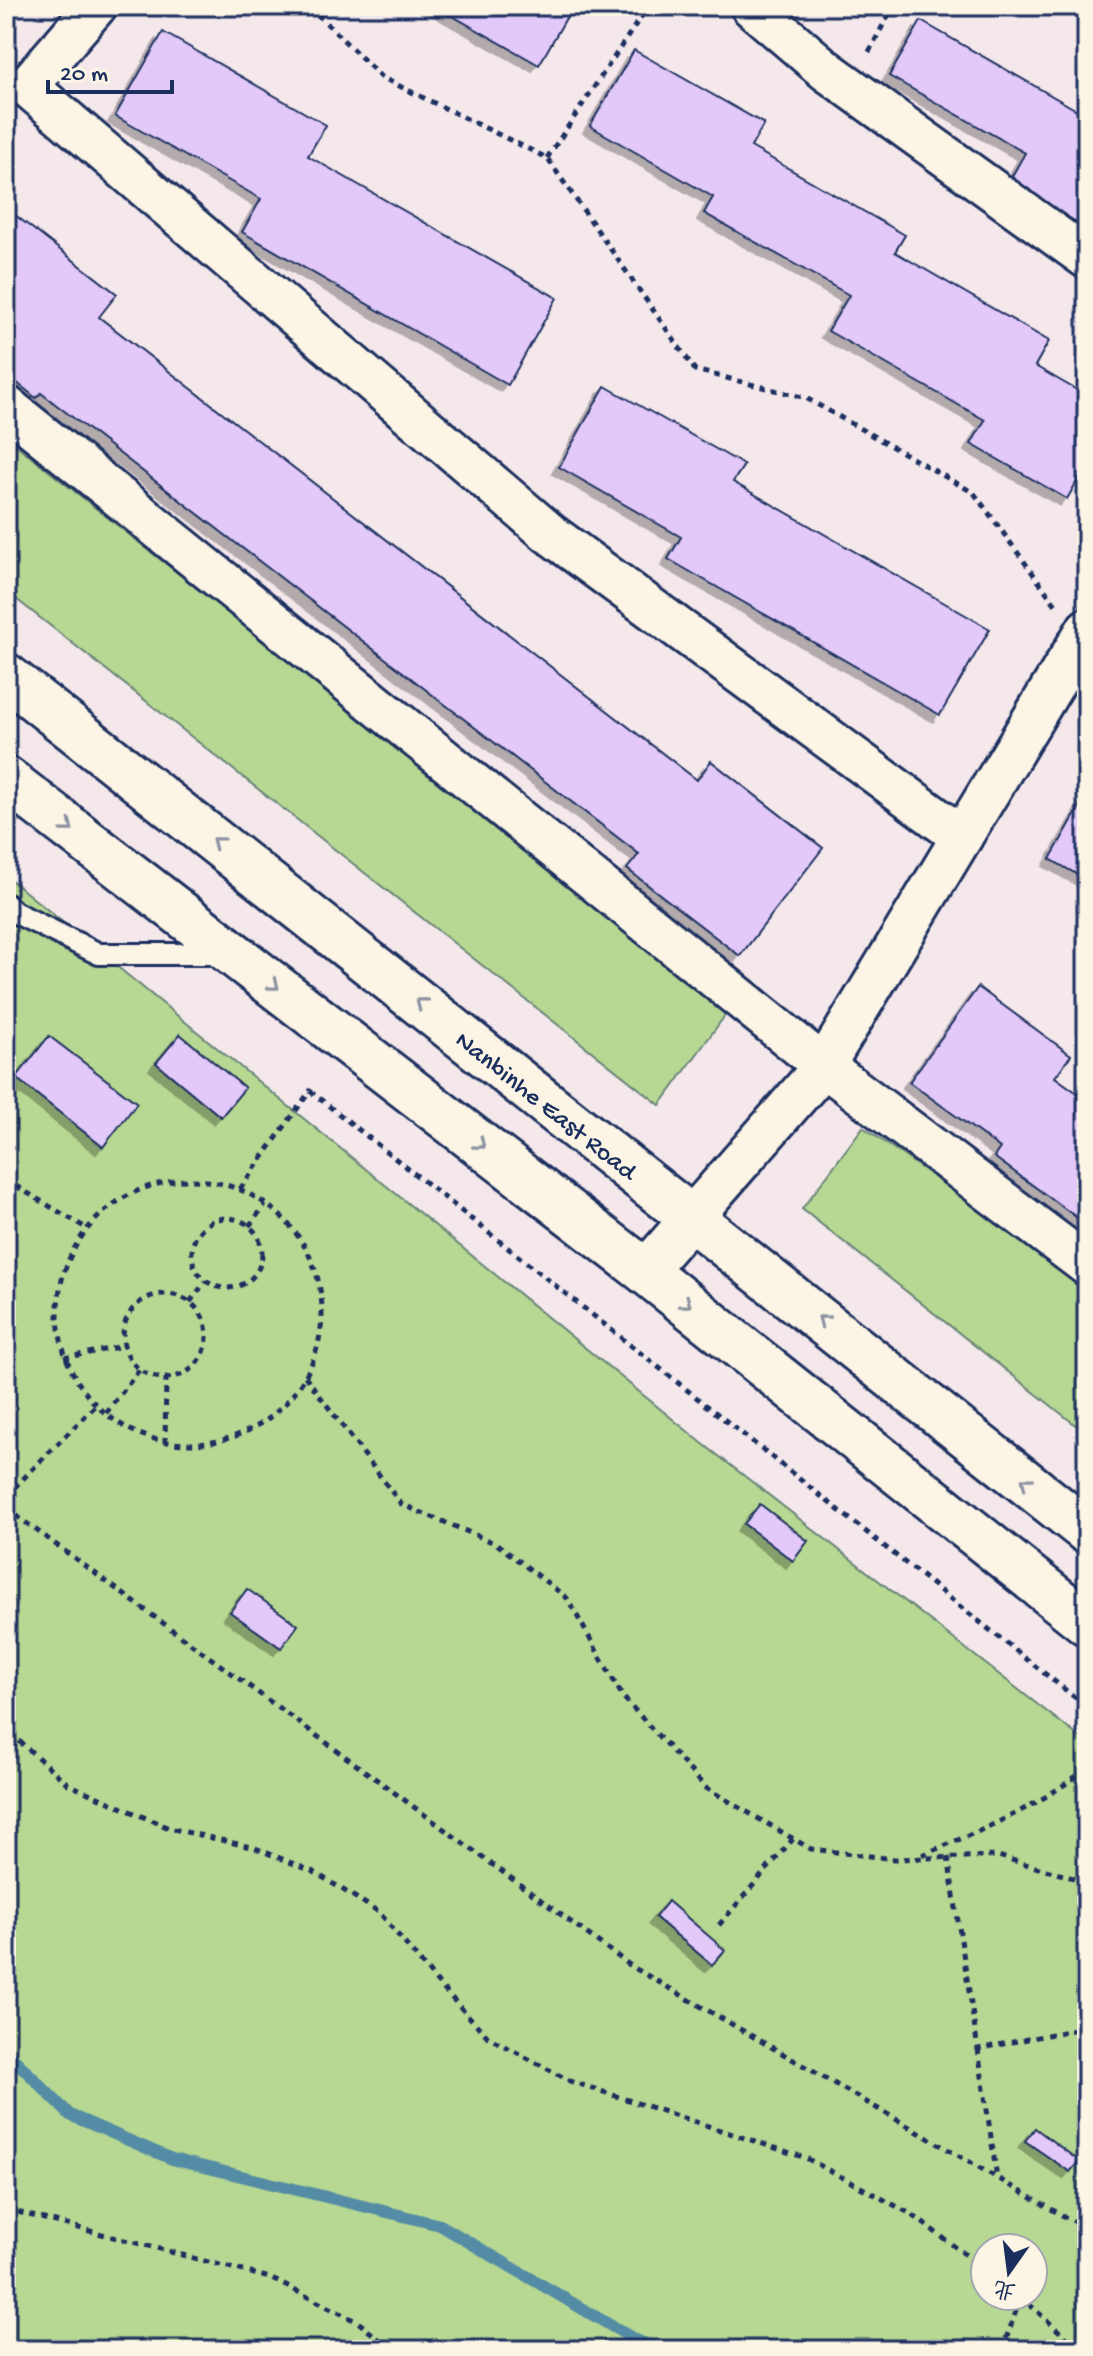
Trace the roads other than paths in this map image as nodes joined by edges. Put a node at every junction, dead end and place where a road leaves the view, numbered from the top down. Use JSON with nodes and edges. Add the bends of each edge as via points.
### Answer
{"nodes":[{"id":1,"x":96,"y":6,"type":"edge"},
{"id":2,"x":751,"y":6,"type":"edge"},
{"id":3,"x":1087,"y":258,"type":"edge"},
{"id":4,"x":6,"y":406,"type":"edge"},
{"id":5,"x":1084,"y":634,"type":"edge"},
{"id":6,"x":6,"y":676,"type":"edge"},
{"id":7,"x":6,"y":779,"type":"edge"},
{"id":8,"x":962,"y":837,"type":"junction"},
{"id":9,"x":6,"y":904,"type":"edge"},
{"id":10,"x":233,"y":954,"type":"junction"},
{"id":11,"x":824,"y":1066,"type":"junction"},
{"id":12,"x":693,"y":1217,"type":"junction"},
{"id":13,"x":1087,"y":1265,"type":"edge"},
{"id":14,"x":645,"y":1271,"type":"junction"},
{"id":15,"x":1087,"y":1531,"type":"edge"},
{"id":16,"x":1087,"y":1623,"type":"edge"}],
"edges":[{"from":1,"to":8,"type":"street","via":[[27,86],[549,533]]},
{"from":2,"to":3,"type":"street","via":[[850,89]]},
{"from":4,"to":11,"type":"street"},
{"from":5,"to":8,"type":"street"},
{"from":12,"to":6,"type":"main road","name":"Nanbinhe East Road","one_way":true},
{"from":7,"to":10,"type":"main road","one_way":true},
{"from":8,"to":11,"type":"street"},
{"from":9,"to":10,"type":"lane","via":[[99,954]]},
{"from":10,"to":14,"type":"main road","one_way":true},
{"from":11,"to":12,"type":"street"},
{"from":11,"to":13,"type":"street"},
{"from":12,"to":14,"type":"street"},
{"from":15,"to":12,"type":"main road","name":"Nanbinhe East Road","one_way":true},
{"from":14,"to":16,"type":"main road","one_way":true}]}
